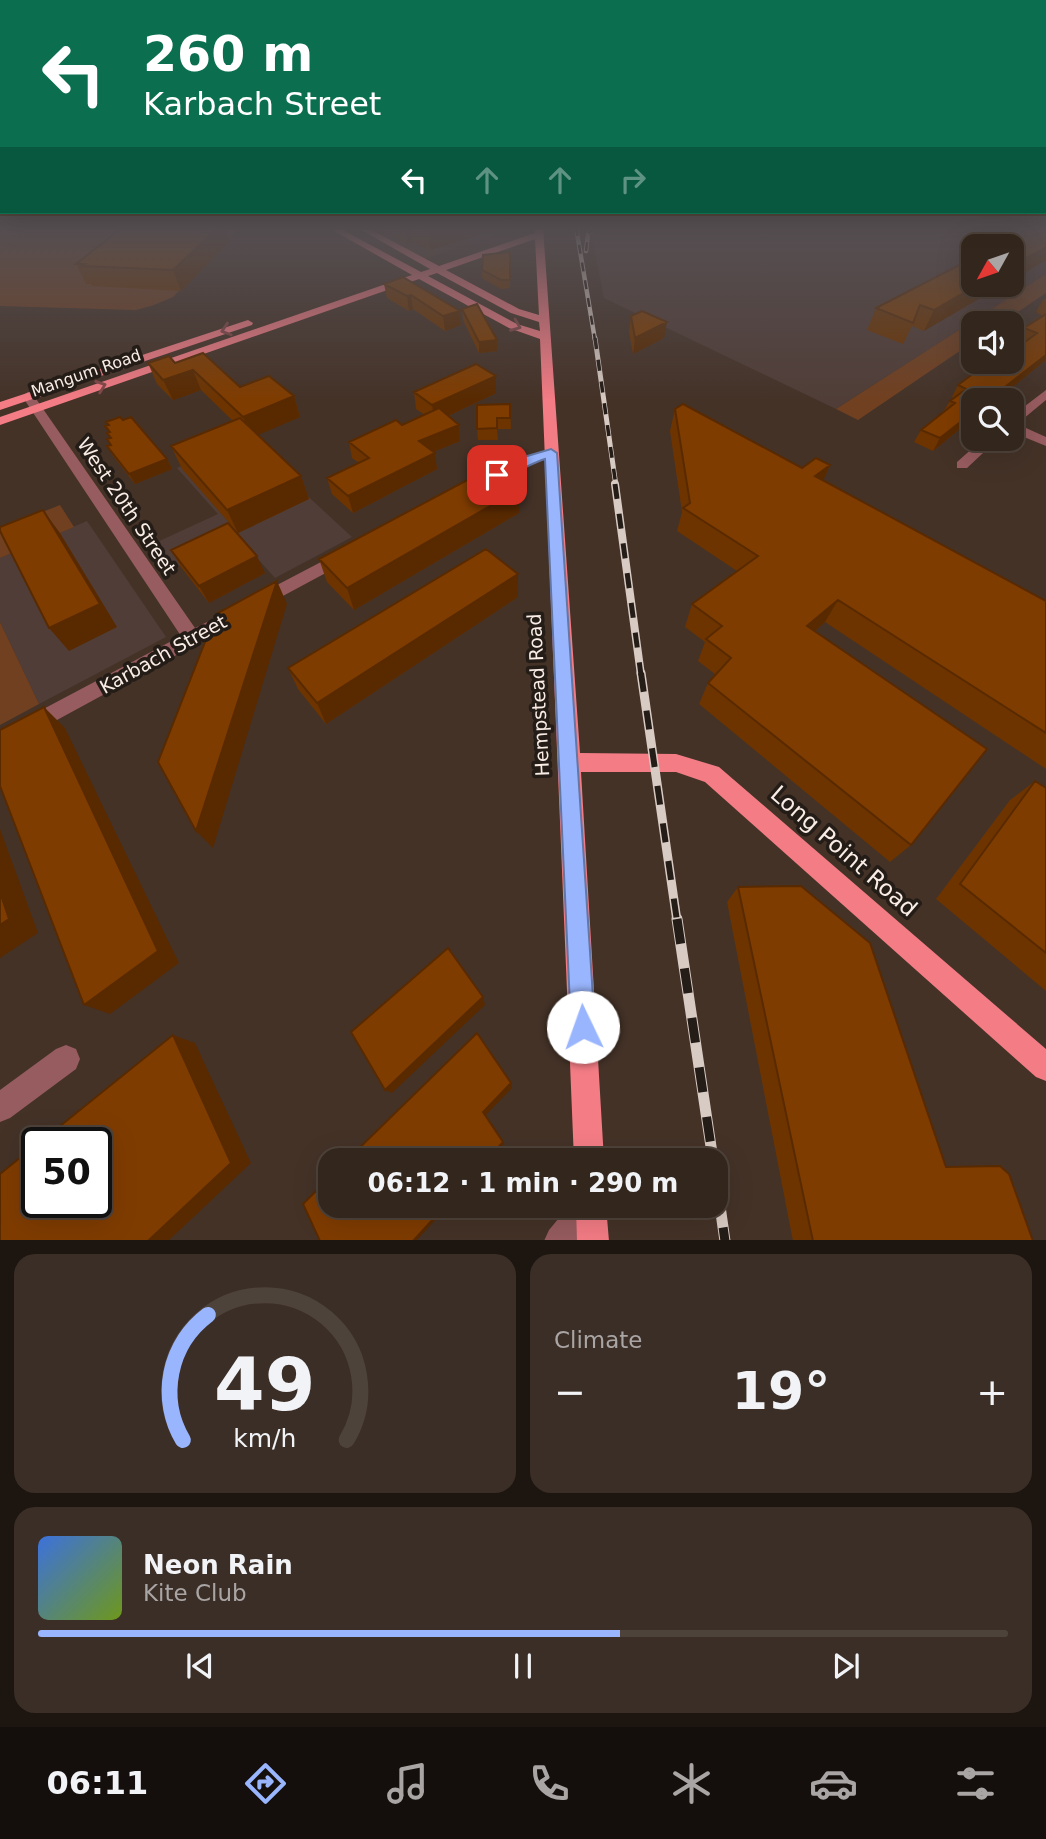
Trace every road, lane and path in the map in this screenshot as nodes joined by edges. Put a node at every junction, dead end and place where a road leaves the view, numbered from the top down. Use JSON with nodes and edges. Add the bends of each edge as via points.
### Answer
{"nodes":[{"id":1,"x":360,"y":285,"type":"edge"},
{"id":2,"x":395,"y":285,"type":"edge"},
{"id":3,"x":434,"y":285,"type":"edge"},
{"id":4,"x":467,"y":285,"type":"edge"},
{"id":5,"x":543,"y":285,"type":"edge"},
{"id":6,"x":486,"y":295,"type":"junction"},
{"id":7,"x":470,"y":303,"type":"junction"},
{"id":8,"x":273,"y":314,"type":"junction"},
{"id":9,"x":545,"y":320,"type":"junction"},
{"id":10,"x":284,"y":322,"type":"junction"},
{"id":11,"x":545,"y":337,"type":"junction"},
{"id":12,"x":1046,"y":394,"type":"edge"},
{"id":13,"x":29,"y":396,"type":"junction"},
{"id":14,"x":0,"y":406,"type":"edge"},
{"id":15,"x":37,"y":408,"type":"junction"},
{"id":16,"x":1024,"y":412,"type":"edge"},
{"id":17,"x":0,"y":421,"type":"edge"},
{"id":18,"x":1024,"y":432,"type":"edge"},
{"id":19,"x":1046,"y":442,"type":"edge"},
{"id":20,"x":978,"y":451,"type":"edge"},
{"id":21,"x":551,"y":453,"type":"junction"},
{"id":22,"x":962,"y":465,"type":"dead end"},
{"id":23,"x":461,"y":494,"type":"edge"},
{"id":24,"x":355,"y":551,"type":"edge"},
{"id":25,"x":193,"y":638,"type":"junction"},
{"id":26,"x":0,"y":742,"type":"edge"},
{"id":27,"x":570,"y":762,"type":"junction"},
{"id":28,"x":66,"y":1059,"type":"dead end"},
{"id":29,"x":1046,"y":1067,"type":"edge"},
{"id":30,"x":0,"y":1108,"type":"edge"},
{"id":31,"x":588,"y":1148,"type":"edge"},
{"id":32,"x":580,"y":1218,"type":"edge"},
{"id":33,"x":591,"y":1218,"type":"edge"},
{"id":34,"x":561,"y":1240,"type":"edge"},
{"id":35,"x":593,"y":1240,"type":"edge"}],
"edges":[{"from":1,"to":8,"type":"main road","name":"Mangum Road"},
{"from":2,"to":10,"type":"main road","name":"Mangum Road"},
{"from":3,"to":7,"type":"main road"},
{"from":4,"to":6,"type":"main road"},
{"from":5,"to":9,"type":"main road","name":"Hempstead Road"},
{"from":6,"to":7,"type":"main road"},
{"from":6,"to":9,"type":"main road"},
{"from":7,"to":11,"type":"main road","one_way":true},
{"from":8,"to":10,"type":"main road"},
{"from":8,"to":13,"type":"main road","name":"Mangum Road","one_way":true},
{"from":9,"to":11,"type":"main road","name":"Hempstead Road"},
{"from":15,"to":10,"type":"main road","name":"Mangum Road","one_way":true},
{"from":11,"to":21,"type":"main road","name":"Hempstead Road"},
{"from":12,"to":16,"type":"street"},
{"from":13,"to":14,"type":"main road","name":"Mangum Road"},
{"from":13,"to":15,"type":"street","name":"West 20th Street"},
{"from":15,"to":17,"type":"main road","name":"Mangum Road"},
{"from":15,"to":25,"type":"street","name":"West 20th Street"},
{"from":18,"to":19,"type":"street"},
{"from":20,"to":22,"type":"street"},
{"from":21,"to":23,"type":"street","via":[[521,462]]},
{"from":21,"to":27,"type":"main road","name":"Hempstead Road"},
{"from":24,"to":25,"type":"street","name":"Karbach Street"},
{"from":25,"to":26,"type":"street","name":"Karbach Street"},
{"from":27,"to":29,"type":"main road","name":"Long Point Road","via":[[676,763],[712,774]]},
{"from":27,"to":31,"type":"main road","name":"Hempstead Road"},
{"from":28,"to":30,"type":"street"},
{"from":32,"to":34,"type":"street"},
{"from":33,"to":35,"type":"main road"}]}
